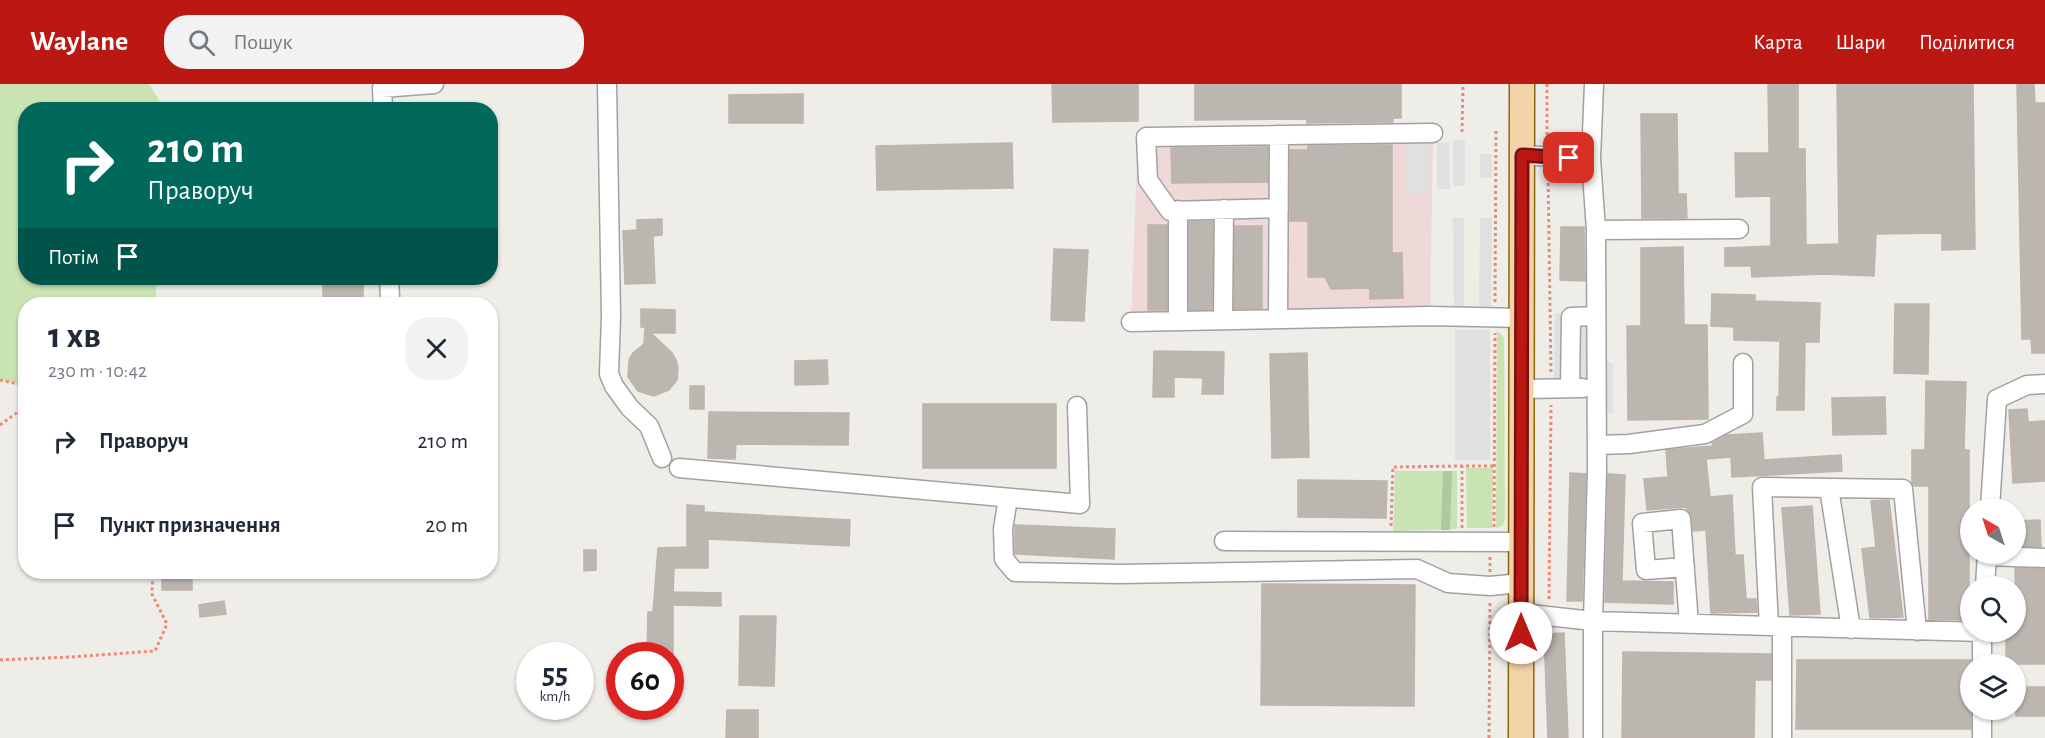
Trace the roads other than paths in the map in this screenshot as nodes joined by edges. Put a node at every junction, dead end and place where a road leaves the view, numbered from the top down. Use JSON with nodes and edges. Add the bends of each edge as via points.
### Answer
{"nodes":[{"id":1,"x":434,"y":84,"type":"edge"},
{"id":2,"x":607,"y":84,"type":"edge"},
{"id":3,"x":1522,"y":84,"type":"edge"},
{"id":4,"x":1594,"y":84,"type":"edge"},
{"id":5,"x":383,"y":102,"type":"edge"},
{"id":6,"x":1433,"y":133,"type":"dead end"},
{"id":7,"x":1279,"y":135,"type":"junction"},
{"id":8,"x":1522,"y":155,"type":"junction"},
{"id":9,"x":1591,"y":159,"type":"junction"},
{"id":10,"x":1278,"y":208,"type":"junction"},
{"id":11,"x":1224,"y":209,"type":"junction"},
{"id":12,"x":1178,"y":210,"type":"junction"},
{"id":13,"x":1739,"y":229,"type":"dead end"},
{"id":14,"x":1596,"y":230,"type":"junction"},
{"id":15,"x":390,"y":285,"type":"edge"},
{"id":16,"x":390,"y":297,"type":"dead end"},
{"id":17,"x":1596,"y":316,"type":"junction"},
{"id":18,"x":1522,"y":318,"type":"junction"},
{"id":19,"x":1278,"y":319,"type":"junction"},
{"id":20,"x":1223,"y":320,"type":"junction"},
{"id":21,"x":1178,"y":321,"type":"junction"},
{"id":22,"x":1131,"y":322,"type":"dead end"},
{"id":23,"x":1743,"y":363,"type":"dead end"},
{"id":24,"x":2045,"y":384,"type":"edge"},
{"id":25,"x":1570,"y":388,"type":"junction"},
{"id":26,"x":1597,"y":388,"type":"junction"},
{"id":27,"x":1522,"y":389,"type":"junction"},
{"id":28,"x":1077,"y":406,"type":"dead end"},
{"id":29,"x":1597,"y":445,"type":"junction"},
{"id":30,"x":662,"y":458,"type":"dead end"},
{"id":31,"x":679,"y":468,"type":"dead end"},
{"id":32,"x":1829,"y":488,"type":"junction"},
{"id":33,"x":1008,"y":498,"type":"junction"},
{"id":34,"x":1991,"y":498,"type":"edge"},
{"id":35,"x":1224,"y":542,"type":"dead end"},
{"id":36,"x":1521,"y":542,"type":"junction"},
{"id":37,"x":2026,"y":557,"type":"edge"},
{"id":38,"x":2045,"y":558,"type":"edge"},
{"id":39,"x":1685,"y":567,"type":"dead end"},
{"id":40,"x":1521,"y":583,"type":"junction"},
{"id":41,"x":1521,"y":613,"type":"junction"},
{"id":42,"x":1593,"y":621,"type":"junction"},
{"id":43,"x":1689,"y":624,"type":"junction"},
{"id":44,"x":1775,"y":627,"type":"junction"},
{"id":45,"x":1851,"y":629,"type":"junction"},
{"id":46,"x":1917,"y":631,"type":"junction"},
{"id":47,"x":1960,"y":632,"type":"edge"},
{"id":48,"x":1982,"y":720,"type":"edge"},
{"id":49,"x":1521,"y":738,"type":"edge"},
{"id":50,"x":1593,"y":738,"type":"edge"},
{"id":51,"x":1782,"y":738,"type":"edge"},
{"id":52,"x":1982,"y":738,"type":"edge"}],
"edges":[{"from":1,"to":5,"type":"lane","via":[[382,88]]},
{"from":2,"to":30,"type":"lane","via":[[609,374],[630,408],[649,426]]},
{"from":3,"to":8,"type":"main road"},
{"from":4,"to":9,"type":"lane"},
{"from":6,"to":7,"type":"lane"},
{"from":7,"to":10,"type":"lane"},
{"from":7,"to":12,"type":"lane","via":[[1146,137],[1148,180],[1170,210]]},
{"from":8,"to":9,"type":"lane"},
{"from":8,"to":18,"type":"main road"},
{"from":9,"to":14,"type":"lane"},
{"from":10,"to":11,"type":"lane"},
{"from":10,"to":19,"type":"lane"},
{"from":11,"to":12,"type":"lane"},
{"from":11,"to":20,"type":"lane"},
{"from":12,"to":21,"type":"lane"},
{"from":13,"to":14,"type":"lane"},
{"from":14,"to":17,"type":"lane"},
{"from":15,"to":16,"type":"lane"},
{"from":17,"to":25,"type":"lane","via":[[1571,317]]},
{"from":17,"to":26,"type":"lane"},
{"from":18,"to":19,"type":"lane"},
{"from":18,"to":27,"type":"main road"},
{"from":19,"to":20,"type":"lane"},
{"from":20,"to":21,"type":"lane"},
{"from":21,"to":22,"type":"lane"},
{"from":23,"to":29,"type":"lane","via":[[1743,414],[1705,434]]},
{"from":24,"to":34,"type":"lane","via":[[2027,385],[1997,399]]},
{"from":25,"to":26,"type":"lane"},
{"from":25,"to":27,"type":"lane"},
{"from":26,"to":29,"type":"lane"},
{"from":27,"to":36,"type":"main road"},
{"from":28,"to":33,"type":"lane","via":[[1080,504]]},
{"from":29,"to":42,"type":"lane"},
{"from":31,"to":33,"type":"lane"},
{"from":32,"to":44,"type":"lane","via":[[1762,487]]},
{"from":32,"to":45,"type":"lane"},
{"from":32,"to":46,"type":"lane","via":[[1903,489]]},
{"from":33,"to":40,"type":"lane","via":[[1004,559],[1015,572],[1417,569],[1448,583]]},
{"from":35,"to":36,"type":"lane"},
{"from":36,"to":40,"type":"main road"},
{"from":37,"to":38,"type":"lane"},
{"from":39,"to":43,"type":"lane"},
{"from":40,"to":41,"type":"main road"},
{"from":41,"to":42,"type":"lane"},
{"from":41,"to":49,"type":"main road"},
{"from":42,"to":43,"type":"lane"},
{"from":42,"to":50,"type":"lane"},
{"from":43,"to":44,"type":"lane"},
{"from":44,"to":45,"type":"lane"},
{"from":44,"to":51,"type":"lane"},
{"from":45,"to":46,"type":"lane"},
{"from":46,"to":47,"type":"lane"},
{"from":48,"to":52,"type":"lane"}]}
